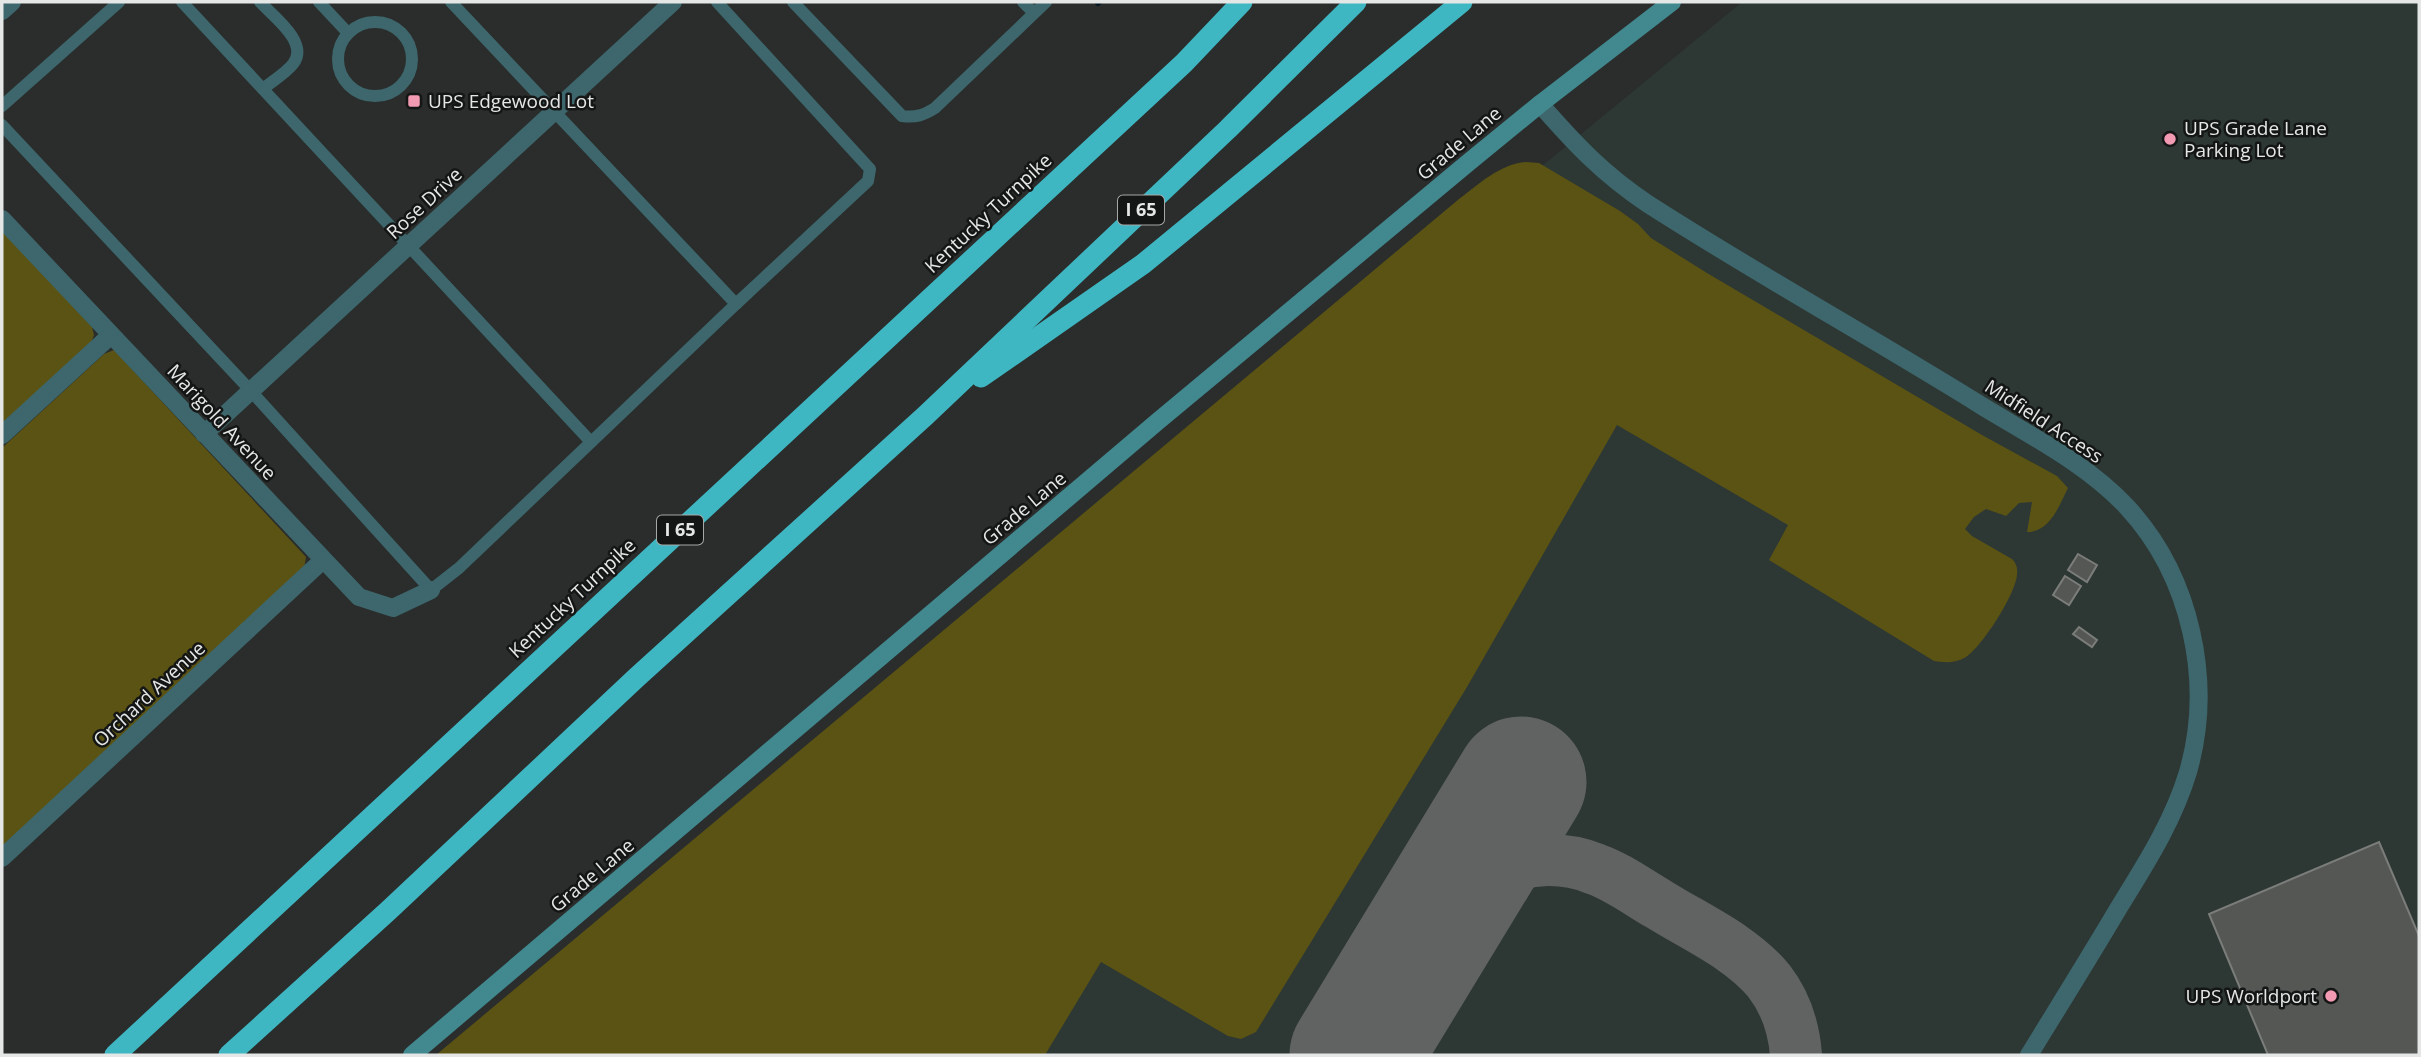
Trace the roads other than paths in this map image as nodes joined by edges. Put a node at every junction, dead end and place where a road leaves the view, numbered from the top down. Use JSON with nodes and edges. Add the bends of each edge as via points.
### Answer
{"nodes":[{"id":1,"x":12,"y":2,"type":"edge"},
{"id":2,"x":119,"y":2,"type":"edge"},
{"id":3,"x":183,"y":2,"type":"edge"},
{"id":4,"x":260,"y":2,"type":"edge"},
{"id":5,"x":319,"y":2,"type":"edge"},
{"id":6,"x":451,"y":2,"type":"edge"},
{"id":7,"x":673,"y":2,"type":"edge"},
{"id":8,"x":717,"y":2,"type":"edge"},
{"id":9,"x":793,"y":2,"type":"edge"},
{"id":10,"x":1023,"y":2,"type":"edge"},
{"id":11,"x":1046,"y":2,"type":"edge"},
{"id":12,"x":1242,"y":2,"type":"edge"},
{"id":13,"x":1356,"y":2,"type":"edge"},
{"id":14,"x":1462,"y":2,"type":"edge"},
{"id":15,"x":1672,"y":2,"type":"edge"},
{"id":16,"x":2,"y":11,"type":"edge"},
{"id":17,"x":1034,"y":13,"type":"junction"},
{"id":18,"x":348,"y":33,"type":"junction"},
{"id":19,"x":263,"y":89,"type":"junction"},
{"id":20,"x":1539,"y":104,"type":"junction"},
{"id":21,"x":2,"y":106,"type":"edge"},
{"id":22,"x":555,"y":110,"type":"junction"},
{"id":23,"x":2,"y":125,"type":"edge"},
{"id":24,"x":2,"y":219,"type":"edge"},
{"id":25,"x":408,"y":246,"type":"junction"},
{"id":26,"x":736,"y":304,"type":"junction"},
{"id":27,"x":110,"y":335,"type":"junction"},
{"id":28,"x":251,"y":391,"type":"junction"},
{"id":29,"x":925,"y":416,"type":"junction"},
{"id":30,"x":204,"y":434,"type":"junction"},
{"id":31,"x":2,"y":435,"type":"edge"},
{"id":32,"x":591,"y":442,"type":"junction"},
{"id":33,"x":323,"y":560,"type":"junction"},
{"id":34,"x":431,"y":590,"type":"junction"},
{"id":35,"x":2,"y":858,"type":"edge"},
{"id":36,"x":115,"y":1055,"type":"edge"},
{"id":37,"x":229,"y":1055,"type":"edge"},
{"id":38,"x":412,"y":1055,"type":"edge"},
{"id":39,"x":2029,"y":1055,"type":"edge"}],
"edges":[{"from":1,"to":16,"type":"street"},
{"from":2,"to":21,"type":"lane"},
{"from":3,"to":19,"type":"lane"},
{"from":4,"to":19,"type":"lane","via":[[298,50],[294,63]]},
{"from":5,"to":18,"type":"lane"},
{"from":6,"to":22,"type":"lane"},
{"from":7,"to":22,"type":"street","name":"Rose Drive"},
{"from":8,"to":26,"type":"lane","via":[[870,169],[869,181]]},
{"from":9,"to":17,"type":"lane","via":[[902,116],[912,117],[935,108]]},
{"from":10,"to":17,"type":"lane"},
{"from":11,"to":17,"type":"lane"},
{"from":12,"to":36,"type":"highway","name":"Kentucky Turnpike","number":"I 65","via":[[1184,63]]},
{"from":13,"to":29,"type":"highway","number":"I 65"},
{"from":14,"to":29,"type":"highway","via":[[1143,264]]},
{"from":15,"to":20,"type":"main road","name":"Grade Lane"},
{"from":18,"to":18,"type":"lane","via":[[341,42],[338,65],[349,86],[371,96],[394,91],[403,83],[412,60],[410,48],[395,28],[371,22]]},
{"from":19,"to":25,"type":"lane"},
{"from":20,"to":38,"type":"main road","name":"Grade Lane","via":[[1146,431]]},
{"from":20,"to":39,"type":"street","name":"Midfield Access","via":[[1616,183],[2080,467],[2127,507],[2169,568],[2183,601],[2197,665],[2199,711],[2188,772],[2154,849]]},
{"from":22,"to":25,"type":"street","name":"Rose Drive"},
{"from":22,"to":26,"type":"lane"},
{"from":23,"to":28,"type":"lane"},
{"from":24,"to":27,"type":"street","name":"Marigold Avenue"},
{"from":25,"to":28,"type":"street","name":"Rose Drive"},
{"from":25,"to":32,"type":"lane"},
{"from":26,"to":32,"type":"lane"},
{"from":27,"to":30,"type":"street","name":"Marigold Avenue"},
{"from":27,"to":31,"type":"street"},
{"from":28,"to":30,"type":"street","name":"Rose Drive"},
{"from":28,"to":34,"type":"lane"},
{"from":29,"to":37,"type":"highway","number":"I 65"},
{"from":30,"to":33,"type":"street","name":"Marigold Avenue"},
{"from":32,"to":34,"type":"lane"},
{"from":33,"to":34,"type":"street","name":"Marigold Avenue","via":[[359,597],[393,608]]},
{"from":33,"to":35,"type":"street","name":"Orchard Avenue"}]}
